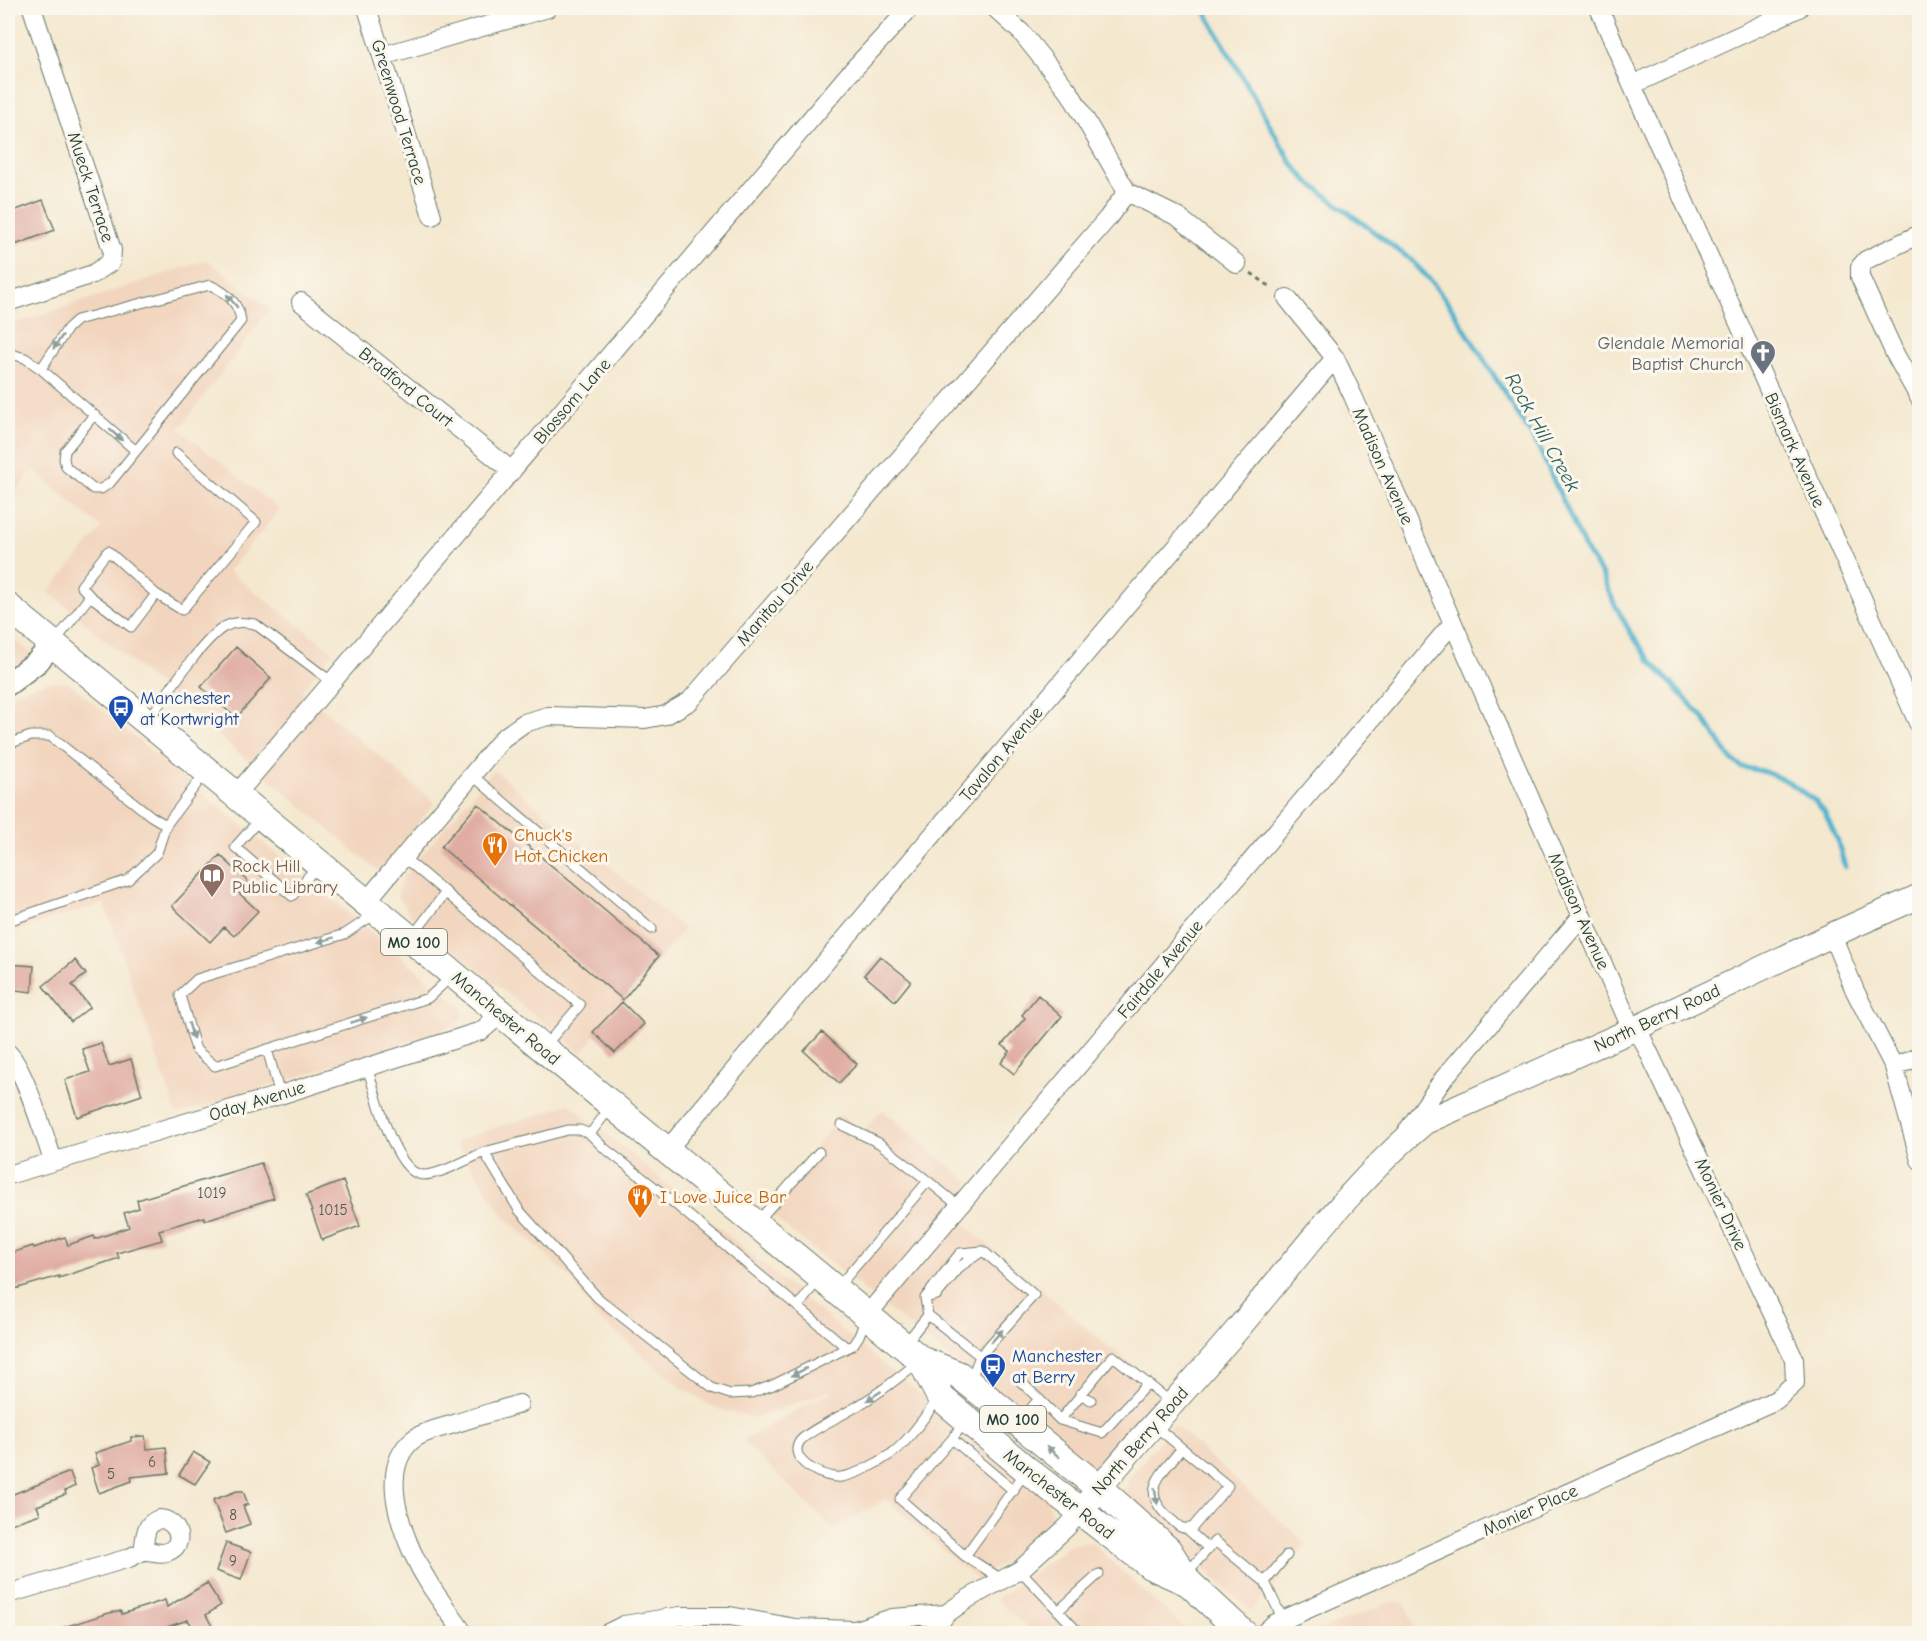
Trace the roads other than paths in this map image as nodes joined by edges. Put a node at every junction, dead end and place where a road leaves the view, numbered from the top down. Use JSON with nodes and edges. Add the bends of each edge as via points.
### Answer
{"nodes":[{"id":1,"x":32,"y":8,"type":"edge"},
{"id":2,"x":367,"y":8,"type":"edge"},
{"id":3,"x":548,"y":8,"type":"edge"},
{"id":4,"x":909,"y":8,"type":"edge"},
{"id":5,"x":995,"y":8,"type":"edge"},
{"id":6,"x":1599,"y":8,"type":"edge"},
{"id":7,"x":1799,"y":8,"type":"edge"},
{"id":8,"x":382,"y":56,"type":"junction"},
{"id":9,"x":1632,"y":85,"type":"junction"},
{"id":10,"x":1127,"y":192,"type":"junction"},
{"id":11,"x":432,"y":216,"type":"dead end"},
{"id":12,"x":1920,"y":234,"type":"edge"},
{"id":13,"x":1237,"y":264,"type":"road end"},
{"id":14,"x":1287,"y":298,"type":"road end"},
{"id":15,"x":8,"y":302,"type":"edge"},
{"id":16,"x":301,"y":302,"type":"dead end"},
{"id":17,"x":8,"y":353,"type":"edge"},
{"id":18,"x":1335,"y":358,"type":"junction"},
{"id":19,"x":41,"y":369,"type":"junction"},
{"id":20,"x":1920,"y":399,"type":"edge"},
{"id":21,"x":94,"y":416,"type":"junction"},
{"id":22,"x":136,"y":452,"type":"junction"},
{"id":23,"x":176,"y":453,"type":"dead end"},
{"id":24,"x":512,"y":471,"type":"junction"},
{"id":25,"x":156,"y":594,"type":"junction"},
{"id":26,"x":90,"y":596,"type":"junction"},
{"id":27,"x":8,"y":607,"type":"edge"},
{"id":28,"x":1452,"y":624,"type":"junction"},
{"id":29,"x":53,"y":644,"type":"junction"},
{"id":30,"x":332,"y":682,"type":"junction"},
{"id":31,"x":8,"y":684,"type":"edge"},
{"id":32,"x":146,"y":723,"type":"junction"},
{"id":33,"x":1920,"y":727,"type":"edge"},
{"id":34,"x":8,"y":744,"type":"edge"},
{"id":35,"x":206,"y":771,"type":"junction"},
{"id":36,"x":472,"y":775,"type":"junction"},
{"id":37,"x":235,"y":796,"type":"junction"},
{"id":38,"x":262,"y":817,"type":"junction"},
{"id":39,"x":166,"y":825,"type":"junction"},
{"id":40,"x":402,"y":856,"type":"junction"},
{"id":41,"x":318,"y":864,"type":"junction"},
{"id":42,"x":446,"y":892,"type":"junction"},
{"id":43,"x":1920,"y":896,"type":"edge"},
{"id":44,"x":371,"y":908,"type":"junction"},
{"id":45,"x":1581,"y":917,"type":"junction"},
{"id":46,"x":8,"y":921,"type":"edge"},
{"id":47,"x":652,"y":929,"type":"dead end"},
{"id":48,"x":1832,"y":935,"type":"junction"},
{"id":49,"x":411,"y":939,"type":"junction"},
{"id":50,"x":453,"y":975,"type":"junction"},
{"id":51,"x":501,"y":1014,"type":"junction"},
{"id":52,"x":1632,"y":1030,"type":"junction"},
{"id":53,"x":267,"y":1049,"type":"junction"},
{"id":54,"x":543,"y":1049,"type":"junction"},
{"id":55,"x":8,"y":1053,"type":"edge"},
{"id":56,"x":1920,"y":1056,"type":"edge"},
{"id":57,"x":367,"y":1066,"type":"junction"},
{"id":58,"x":1894,"y":1067,"type":"junction"},
{"id":59,"x":280,"y":1095,"type":"junction"},
{"id":60,"x":612,"y":1105,"type":"junction"},
{"id":61,"x":842,"y":1125,"type":"dead end"},
{"id":62,"x":591,"y":1134,"type":"junction"},
{"id":63,"x":1398,"y":1144,"type":"junction"},
{"id":64,"x":667,"y":1150,"type":"junction"},
{"id":65,"x":484,"y":1152,"type":"junction"},
{"id":66,"x":819,"y":1152,"type":"dead end"},
{"id":67,"x":53,"y":1160,"type":"junction"},
{"id":68,"x":1920,"y":1160,"type":"edge"},
{"id":69,"x":8,"y":1174,"type":"edge"},
{"id":70,"x":928,"y":1181,"type":"junction"},
{"id":71,"x":959,"y":1206,"type":"junction"},
{"id":72,"x":756,"y":1223,"type":"junction"},
{"id":73,"x":828,"y":1282,"type":"junction"},
{"id":74,"x":798,"y":1307,"type":"junction"},
{"id":75,"x":867,"y":1314,"type":"junction"},
{"id":76,"x":928,"y":1316,"type":"junction"},
{"id":77,"x":847,"y":1348,"type":"junction"},
{"id":78,"x":912,"y":1353,"type":"junction"},
{"id":79,"x":980,"y":1356,"type":"junction"},
{"id":80,"x":1020,"y":1381,"type":"dead end"},
{"id":81,"x":969,"y":1383,"type":"junction"},
{"id":82,"x":1148,"y":1383,"type":"junction"},
{"id":83,"x":1795,"y":1383,"type":"joint"},
{"id":84,"x":1080,"y":1394,"type":"junction"},
{"id":85,"x":940,"y":1397,"type":"junction"},
{"id":86,"x":1039,"y":1399,"type":"junction"},
{"id":87,"x":1091,"y":1400,"type":"dead end"},
{"id":88,"x":1172,"y":1403,"type":"junction"},
{"id":89,"x":519,"y":1404,"type":"dead end"},
{"id":90,"x":1060,"y":1420,"type":"junction"},
{"id":91,"x":1018,"y":1423,"type":"junction"},
{"id":92,"x":1153,"y":1425,"type":"junction"},
{"id":93,"x":959,"y":1429,"type":"junction"},
{"id":94,"x":1182,"y":1448,"type":"junction"},
{"id":95,"x":1021,"y":1480,"type":"junction"},
{"id":96,"x":1099,"y":1488,"type":"junction"},
{"id":97,"x":1081,"y":1511,"type":"junction"},
{"id":98,"x":1187,"y":1529,"type":"junction"},
{"id":99,"x":1167,"y":1533,"type":"junction"},
{"id":100,"x":1208,"y":1548,"type":"junction"},
{"id":101,"x":143,"y":1551,"type":"dead end"},
{"id":102,"x":1287,"y":1555,"type":"dead end"},
{"id":103,"x":965,"y":1556,"type":"junction"},
{"id":104,"x":1020,"y":1570,"type":"junction"},
{"id":105,"x":1099,"y":1574,"type":"dead end"},
{"id":106,"x":1186,"y":1579,"type":"junction"},
{"id":107,"x":1003,"y":1580,"type":"junction"},
{"id":108,"x":1265,"y":1582,"type":"junction"},
{"id":109,"x":8,"y":1594,"type":"edge"},
{"id":110,"x":1058,"y":1611,"type":"junction"},
{"id":111,"x":946,"y":1614,"type":"junction"},
{"id":112,"x":1283,"y":1620,"type":"junction"},
{"id":113,"x":1238,"y":1631,"type":"edge"},
{"id":114,"x":856,"y":1632,"type":"edge"},
{"id":115,"x":464,"y":1634,"type":"edge"},
{"id":116,"x":606,"y":1634,"type":"edge"},
{"id":117,"x":932,"y":1634,"type":"edge"},
{"id":118,"x":1080,"y":1634,"type":"edge"},
{"id":119,"x":1263,"y":1634,"type":"edge"}],
"edges":[{"from":1,"to":15,"type":"street","name":"Mueck Terrace","via":[[112,250],[111,262],[93,274]]},
{"from":2,"to":8,"type":"street","name":"Greenwood Terrace"},
{"from":3,"to":8,"type":"street"},
{"from":4,"to":24,"type":"street","name":"Blossom Lane"},
{"from":5,"to":10,"type":"street","via":[[1021,32],[1070,93]]},
{"from":6,"to":9,"type":"street","name":"Bismark Avenue"},
{"from":7,"to":9,"type":"street"},
{"from":8,"to":11,"type":"street","name":"Greenwood Terrace"},
{"from":9,"to":33,"type":"street","name":"Bismark Avenue"},
{"from":10,"to":13,"type":"street","via":[[1178,217]]},
{"from":10,"to":36,"type":"street","name":"Manitou Drive","via":[[690,701],[666,716],[645,719],[548,716],[524,723],[503,738]]},
{"from":12,"to":20,"type":"street","via":[[1866,260],[1860,267],[1860,277]]},
{"from":14,"to":18,"type":"street","name":"Madison Avenue"},
{"from":16,"to":24,"type":"street","name":"Bradford Court"},
{"from":17,"to":19,"type":"lane"},
{"from":18,"to":28,"type":"street","name":"Madison Avenue"},
{"from":18,"to":64,"type":"street","name":"Tavalon Avenue"},
{"from":19,"to":21,"type":"lane"},
{"from":22,"to":19,"type":"lane","one_way":true,"via":[[241,321],[234,302],[221,290],[210,285],[77,320]]},
{"from":21,"to":22,"type":"lane","one_way":true},
{"from":21,"to":22,"type":"lane","via":[[65,451],[66,466],[93,489],[101,489]]},
{"from":23,"to":25,"type":"lane","via":[[256,522],[182,610]]},
{"from":24,"to":30,"type":"street","name":"Blossom Lane"},
{"from":25,"to":26,"type":"lane","via":[[131,627]]},
{"from":25,"to":26,"type":"lane","via":[[108,551],[81,585]]},
{"from":26,"to":29,"type":"lane"},
{"from":27,"to":29,"type":"main road","name":"Manchester Road","number":"MO 100"},
{"from":28,"to":45,"type":"street","name":"Madison Avenue"},
{"from":28,"to":71,"type":"street","name":"Fairdale Avenue"},
{"from":29,"to":31,"type":"street"},
{"from":29,"to":32,"type":"main road","name":"Manchester Road","number":"MO 100"},
{"from":30,"to":32,"type":"lane","via":[[255,624],[241,621],[211,637]]},
{"from":30,"to":37,"type":"street","name":"Blossom Lane"},
{"from":32,"to":35,"type":"main road","name":"Manchester Road","number":"MO 100"},
{"from":34,"to":39,"type":"lane","via":[[31,736],[50,736]]},
{"from":35,"to":37,"type":"main road","name":"Manchester Road","number":"MO 100"},
{"from":35,"to":39,"type":"lane"},
{"from":36,"to":40,"type":"street","name":"Manitou Drive"},
{"from":36,"to":47,"type":"lane"},
{"from":37,"to":38,"type":"main road","name":"Manchester Road","number":"MO 100"},
{"from":38,"to":41,"type":"main road","name":"Manchester Road","number":"MO 100"},
{"from":38,"to":41,"type":"lane","via":[[235,847],[292,896]]},
{"from":39,"to":46,"type":"lane","via":[[157,853],[128,880]]},
{"from":40,"to":42,"type":"lane"},
{"from":40,"to":44,"type":"street","name":"Manitou Drive"},
{"from":41,"to":44,"type":"main road","name":"Manchester Road","number":"MO 100"},
{"from":42,"to":49,"type":"lane"},
{"from":42,"to":54,"type":"lane","via":[[580,1005]]},
{"from":43,"to":48,"type":"main road","name":"North Berry Road"},
{"from":44,"to":49,"type":"main road","name":"Manchester Road","number":"MO 100"},
{"from":44,"to":53,"type":"lane","one_way":true,"via":[[345,934],[198,979],[180,995],[196,1050],[215,1065]]},
{"from":45,"to":52,"type":"street","name":"Madison Avenue"},
{"from":45,"to":63,"type":"street","name":"North Berry Road","via":[[1444,1078]]},
{"from":48,"to":52,"type":"main road","name":"North Berry Road"},
{"from":48,"to":58,"type":"street"},
{"from":49,"to":50,"type":"main road","name":"Manchester Road","number":"MO 100"},
{"from":50,"to":51,"type":"main road","name":"Manchester Road","number":"MO 100"},
{"from":53,"to":50,"type":"lane","one_way":true,"via":[[428,998]]},
{"from":51,"to":54,"type":"main road","name":"Manchester Road","number":"MO 100"},
{"from":51,"to":57,"type":"street","name":"Oday Avenue","via":[[481,1031]]},
{"from":52,"to":63,"type":"main road","name":"North Berry Road","via":[[1425,1122]]},
{"from":52,"to":83,"type":"street","name":"Monier Drive","via":[[1642,1038],[1794,1359]]},
{"from":53,"to":59,"type":"lane"},
{"from":54,"to":60,"type":"main road","name":"Manchester Road","number":"MO 100"},
{"from":55,"to":67,"type":"street"},
{"from":56,"to":58,"type":"street"},
{"from":57,"to":59,"type":"street","name":"Oday Avenue"},
{"from":57,"to":65,"type":"lane","via":[[388,1132],[411,1171],[428,1174]]},
{"from":58,"to":68,"type":"street"},
{"from":59,"to":67,"type":"street","name":"Oday Avenue"},
{"from":60,"to":62,"type":"lane"},
{"from":60,"to":64,"type":"main road","name":"Manchester Road","number":"MO 100"},
{"from":61,"to":70,"type":"lane","via":[[879,1143]]},
{"from":62,"to":65,"type":"lane","via":[[568,1130]]},
{"from":62,"to":74,"type":"lane"},
{"from":63,"to":88,"type":"main road","name":"North Berry Road"},
{"from":64,"to":72,"type":"main road","name":"Manchester Road","number":"MO 100"},
{"from":77,"to":65,"type":"lane","one_way":true,"via":[[751,1393],[730,1394],[712,1389],[598,1299],[519,1210]]},
{"from":66,"to":72,"type":"lane"},
{"from":67,"to":69,"type":"street","name":"Oday Avenue"},
{"from":70,"to":71,"type":"lane"},
{"from":70,"to":73,"type":"lane"},
{"from":71,"to":75,"type":"street","name":"Fairdale Avenue"},
{"from":72,"to":73,"type":"main road","name":"Manchester Road","number":"MO 100"},
{"from":73,"to":74,"type":"lane"},
{"from":73,"to":75,"type":"main road","name":"Manchester Road","number":"MO 100"},
{"from":74,"to":77,"type":"lane"},
{"from":75,"to":77,"type":"lane","via":[[859,1336]]},
{"from":75,"to":78,"type":"main road","name":"Manchester Road","number":"MO 100"},
{"from":76,"to":78,"type":"lane"},
{"from":76,"to":79,"type":"lane"},
{"from":79,"to":76,"type":"lane","one_way":true,"via":[[1034,1295],[983,1251],[961,1266],[938,1295],[925,1298]]},
{"from":78,"to":81,"type":"main road","name":"Manchester Road","number":"MO 100"},
{"from":78,"to":85,"type":"main road","name":"Manchester Road","number":"MO 100"},
{"from":78,"to":85,"type":"lane","one_way":true,"via":[[892,1384],[807,1435],[797,1450],[801,1460],[831,1477],[865,1468],[901,1446]]},
{"from":79,"to":81,"type":"lane"},
{"from":80,"to":86,"type":"lane"},
{"from":81,"to":91,"type":"main road","name":"Manchester Road","number":"MO 100"},
{"from":82,"to":84,"type":"lane","via":[[1113,1356]]},
{"from":82,"to":88,"type":"lane"},
{"from":82,"to":90,"type":"lane","via":[[1117,1411],[1102,1433]]},
{"from":83,"to":112,"type":"street","name":"Monier Place","via":[[1776,1400]]},
{"from":84,"to":87,"type":"lane"},
{"from":84,"to":90,"type":"lane"},
{"from":85,"to":93,"type":"main road","name":"Manchester Road","number":"MO 100"},
{"from":86,"to":90,"type":"lane"},
{"from":86,"to":91,"type":"lane"},
{"from":88,"to":92,"type":"main road","name":"North Berry Road"},
{"from":89,"to":115,"type":"street","via":[[416,1437],[402,1451],[395,1469],[402,1527],[429,1584]]},
{"from":96,"to":91,"type":"main road","name":"Manchester Road","number":"MO 100","one_way":true},
{"from":92,"to":94,"type":"lane"},
{"from":92,"to":96,"type":"main road","name":"North Berry Road"},
{"from":93,"to":95,"type":"main road","name":"Manchester Road","number":"MO 100"},
{"from":93,"to":103,"type":"lane","via":[[900,1498]]},
{"from":94,"to":98,"type":"lane","via":[[1228,1486]]},
{"from":94,"to":99,"type":"lane","one_way":true,"via":[[1153,1489]]},
{"from":95,"to":97,"type":"main road","name":"Manchester Road","number":"MO 100"},
{"from":95,"to":103,"type":"lane"},
{"from":96,"to":97,"type":"main road","name":"North Berry Road"},
{"from":96,"to":99,"type":"main road","name":"Manchester Road","number":"MO 100"},
{"from":97,"to":104,"type":"street","name":"North Berry Road"},
{"from":97,"to":106,"type":"main road","name":"Manchester Road","number":"MO 100","via":[[1151,1566]]},
{"from":98,"to":99,"type":"lane"},
{"from":98,"to":100,"type":"lane"},
{"from":99,"to":106,"type":"main road","name":"Manchester Road","number":"MO 100","via":[[1168,1550]]},
{"from":100,"to":106,"type":"lane"},
{"from":100,"to":108,"type":"lane","via":[[1215,1541]]},
{"from":101,"to":109,"type":"street"},
{"from":102,"to":108,"type":"lane"},
{"from":103,"to":107,"type":"lane"},
{"from":104,"to":107,"type":"street","name":"North Berry Road"},
{"from":104,"to":110,"type":"lane"},
{"from":105,"to":110,"type":"lane"},
{"from":106,"to":113,"type":"main road","name":"Manchester Road","number":"MO 100"},
{"from":107,"to":111,"type":"street","name":"North Berry Road"},
{"from":108,"to":112,"type":"lane"},
{"from":110,"to":118,"type":"lane"},
{"from":111,"to":114,"type":"street","via":[[892,1618]]},
{"from":111,"to":117,"type":"street"},
{"from":112,"to":119,"type":"street","name":"Monier Place"},
{"from":114,"to":116,"type":"street","via":[[795,1628],[730,1616],[680,1616],[624,1625]]}]}
